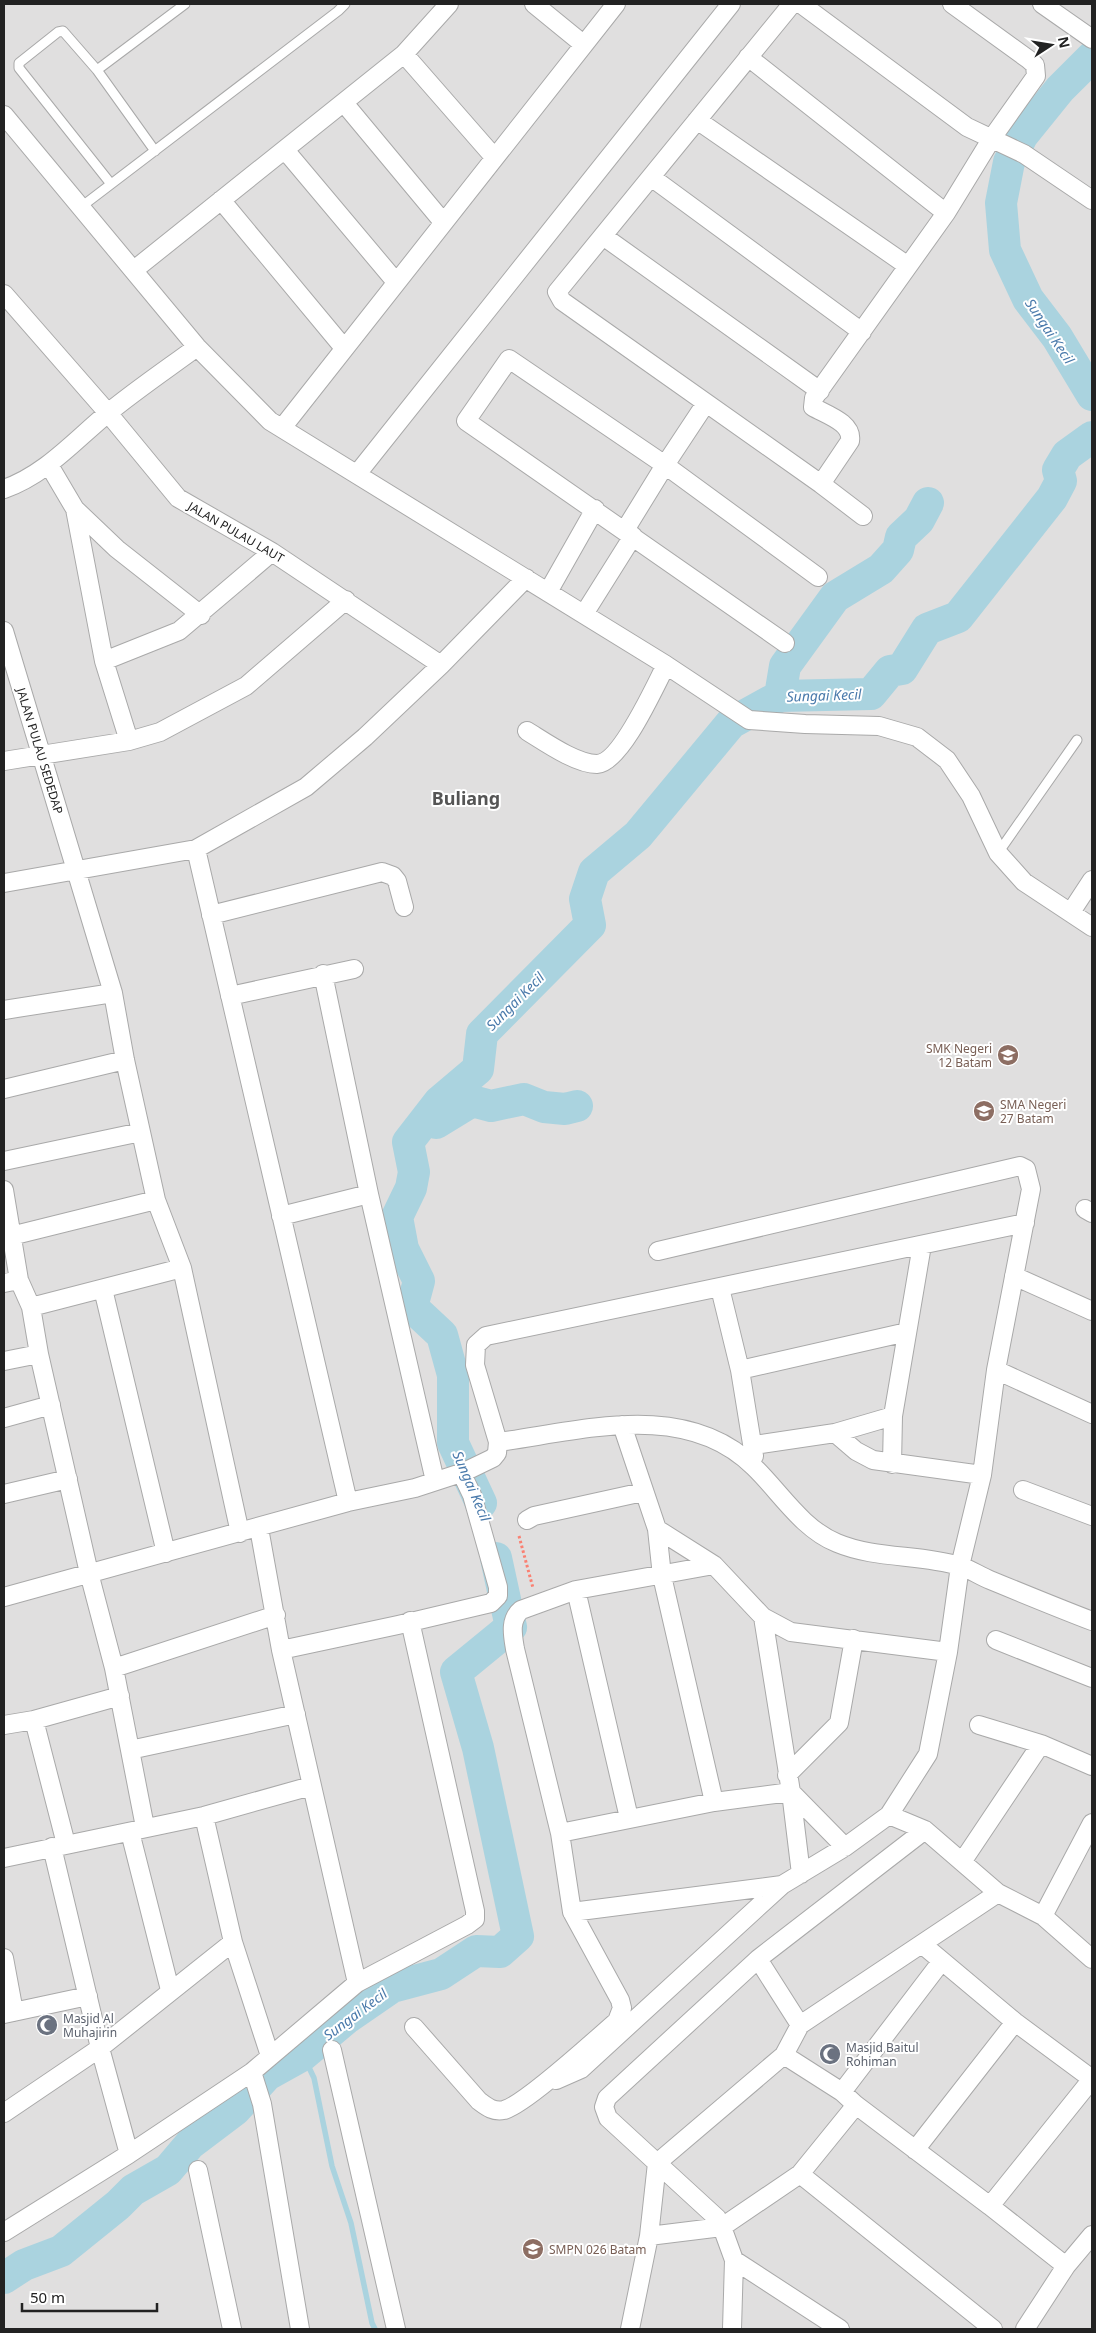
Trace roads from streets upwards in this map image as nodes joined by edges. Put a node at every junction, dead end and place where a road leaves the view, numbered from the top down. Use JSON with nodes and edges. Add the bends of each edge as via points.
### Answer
{"nodes":[{"id":1,"x":449,"y":4,"type":"edge"},
{"id":2,"x":534,"y":4,"type":"edge"},
{"id":3,"x":616,"y":4,"type":"edge"},
{"id":4,"x":731,"y":4,"type":"edge"},
{"id":5,"x":792,"y":4,"type":"edge"},
{"id":6,"x":800,"y":4,"type":"edge"},
{"id":7,"x":952,"y":4,"type":"edge"},
{"id":8,"x":1042,"y":4,"type":"edge"},
{"id":9,"x":1090,"y":37,"type":"edge"},
{"id":10,"x":583,"y":44,"type":"junction"},
{"id":11,"x":404,"y":54,"type":"junction"},
{"id":12,"x":748,"y":57,"type":"junction"},
{"id":13,"x":344,"y":103,"type":"junction"},
{"id":14,"x":4,"y":115,"type":"edge"},
{"id":15,"x":697,"y":120,"type":"junction"},
{"id":16,"x":998,"y":141,"type":"junction"},
{"id":17,"x":285,"y":150,"type":"junction"},
{"id":18,"x":494,"y":157,"type":"junction"},
{"id":19,"x":651,"y":177,"type":"junction"},
{"id":20,"x":222,"y":200,"type":"junction"},
{"id":21,"x":1092,"y":200,"type":"edge"},
{"id":22,"x":946,"y":213,"type":"junction"},
{"id":23,"x":443,"y":222,"type":"junction"},
{"id":24,"x":603,"y":236,"type":"junction"},
{"id":25,"x":908,"y":266,"type":"junction"},
{"id":26,"x":134,"y":270,"type":"junction"},
{"id":27,"x":396,"y":282,"type":"junction"},
{"id":28,"x":4,"y":294,"type":"edge"},
{"id":29,"x":862,"y":332,"type":"junction"},
{"id":30,"x":197,"y":347,"type":"junction"},
{"id":31,"x":344,"y":348,"type":"junction"},
{"id":32,"x":820,"y":391,"type":"junction"},
{"id":33,"x":706,"y":403,"type":"junction"},
{"id":34,"x":108,"y":413,"type":"junction"},
{"id":35,"x":282,"y":428,"type":"junction"},
{"id":36,"x":49,"y":465,"type":"junction"},
{"id":37,"x":665,"y":465,"type":"junction"},
{"id":38,"x":357,"y":474,"type":"junction"},
{"id":39,"x":821,"y":484,"type":"junction"},
{"id":40,"x":4,"y":489,"type":"edge"},
{"id":41,"x":75,"y":509,"type":"junction"},
{"id":42,"x":595,"y":509,"type":"junction"},
{"id":43,"x":863,"y":516,"type":"dead end"},
{"id":44,"x":629,"y":533,"type":"junction"},
{"id":45,"x":272,"y":552,"type":"junction"},
{"id":46,"x":818,"y":577,"type":"dead end"},
{"id":47,"x":526,"y":578,"type":"junction"},
{"id":48,"x":548,"y":592,"type":"junction"},
{"id":49,"x":346,"y":600,"type":"junction"},
{"id":50,"x":201,"y":614,"type":"junction"},
{"id":51,"x":584,"y":614,"type":"junction"},
{"id":52,"x":4,"y":631,"type":"edge"},
{"id":53,"x":785,"y":643,"type":"dead end"},
{"id":54,"x":104,"y":660,"type":"junction"},
{"id":55,"x":441,"y":664,"type":"junction"},
{"id":56,"x":666,"y":665,"type":"junction"},
{"id":57,"x":527,"y":731,"type":"dead end"},
{"id":58,"x":129,"y":741,"type":"junction"},
{"id":59,"x":40,"y":754,"type":"junction"},
{"id":60,"x":4,"y":761,"type":"edge"},
{"id":61,"x":196,"y":849,"type":"junction"},
{"id":62,"x":76,"y":871,"type":"junction"},
{"id":63,"x":1092,"y":880,"type":"edge"},
{"id":64,"x":4,"y":883,"type":"edge"},
{"id":65,"x":404,"y":907,"type":"dead end"},
{"id":66,"x":1071,"y":912,"type":"junction"},
{"id":67,"x":211,"y":915,"type":"junction"},
{"id":68,"x":1092,"y":927,"type":"edge"},
{"id":69,"x":354,"y":969,"type":"dead end"},
{"id":70,"x":322,"y":974,"type":"junction"},
{"id":71,"x":113,"y":993,"type":"junction"},
{"id":72,"x":230,"y":996,"type":"junction"},
{"id":73,"x":4,"y":1010,"type":"edge"},
{"id":74,"x":125,"y":1060,"type":"junction"},
{"id":75,"x":4,"y":1089,"type":"edge"},
{"id":76,"x":141,"y":1132,"type":"junction"},
{"id":77,"x":4,"y":1160,"type":"edge"},
{"id":78,"x":4,"y":1190,"type":"edge"},
{"id":79,"x":369,"y":1194,"type":"junction"},
{"id":80,"x":156,"y":1200,"type":"junction"},
{"id":81,"x":281,"y":1216,"type":"junction"},
{"id":82,"x":1025,"y":1223,"type":"junction"},
{"id":83,"x":8,"y":1226,"type":"edge"},
{"id":84,"x":922,"y":1245,"type":"junction"},
{"id":85,"x":658,"y":1250,"type":"dead end"},
{"id":86,"x":182,"y":1268,"type":"junction"},
{"id":87,"x":1014,"y":1276,"type":"junction"},
{"id":88,"x":12,"y":1282,"type":"edge"},
{"id":89,"x":720,"y":1288,"type":"junction"},
{"id":90,"x":102,"y":1289,"type":"junction"},
{"id":91,"x":31,"y":1307,"type":"junction"},
{"id":92,"x":1092,"y":1311,"type":"edge"},
{"id":93,"x":907,"y":1332,"type":"junction"},
{"id":94,"x":39,"y":1354,"type":"junction"},
{"id":95,"x":4,"y":1361,"type":"edge"},
{"id":96,"x":740,"y":1370,"type":"junction"},
{"id":97,"x":996,"y":1370,"type":"junction"},
{"id":98,"x":51,"y":1405,"type":"junction"},
{"id":99,"x":1092,"y":1414,"type":"edge"},
{"id":100,"x":893,"y":1416,"type":"junction"},
{"id":101,"x":4,"y":1418,"type":"edge"},
{"id":102,"x":622,"y":1425,"type":"junction"},
{"id":103,"x":835,"y":1433,"type":"junction"},
{"id":104,"x":754,"y":1445,"type":"junction"},
{"id":105,"x":495,"y":1450,"type":"junction"},
{"id":106,"x":892,"y":1464,"type":"junction"},
{"id":107,"x":754,"y":1466,"type":"junction"},
{"id":108,"x":462,"y":1472,"type":"junction"},
{"id":109,"x":982,"y":1475,"type":"junction"},
{"id":110,"x":68,"y":1479,"type":"junction"},
{"id":111,"x":435,"y":1481,"type":"junction"},
{"id":112,"x":1023,"y":1490,"type":"dead end"},
{"id":113,"x":643,"y":1492,"type":"junction"},
{"id":114,"x":4,"y":1494,"type":"edge"},
{"id":115,"x":348,"y":1502,"type":"junction"},
{"id":116,"x":1092,"y":1516,"type":"edge"},
{"id":117,"x":527,"y":1520,"type":"road end"},
{"id":118,"x":260,"y":1528,"type":"junction"},
{"id":119,"x":657,"y":1529,"type":"junction"},
{"id":120,"x":240,"y":1533,"type":"junction"},
{"id":121,"x":166,"y":1553,"type":"junction"},
{"id":122,"x":714,"y":1565,"type":"junction"},
{"id":123,"x":960,"y":1566,"type":"junction"},
{"id":124,"x":89,"y":1573,"type":"junction"},
{"id":125,"x":662,"y":1576,"type":"junction"},
{"id":126,"x":576,"y":1590,"type":"junction"},
{"id":127,"x":4,"y":1597,"type":"edge"},
{"id":128,"x":276,"y":1615,"type":"junction"},
{"id":129,"x":763,"y":1617,"type":"junction"},
{"id":130,"x":410,"y":1621,"type":"junction"},
{"id":131,"x":1092,"y":1621,"type":"edge"},
{"id":132,"x":854,"y":1639,"type":"junction"},
{"id":133,"x":996,"y":1640,"type":"dead end"},
{"id":134,"x":281,"y":1650,"type":"junction"},
{"id":135,"x":948,"y":1652,"type":"junction"},
{"id":136,"x":114,"y":1668,"type":"junction"},
{"id":137,"x":1092,"y":1678,"type":"edge"},
{"id":138,"x":120,"y":1696,"type":"junction"},
{"id":139,"x":296,"y":1714,"type":"junction"},
{"id":140,"x":34,"y":1720,"type":"junction"},
{"id":141,"x":979,"y":1725,"type":"dead end"},
{"id":142,"x":4,"y":1726,"type":"edge"},
{"id":143,"x":1041,"y":1744,"type":"junction"},
{"id":144,"x":130,"y":1750,"type":"junction"},
{"id":145,"x":1092,"y":1766,"type":"edge"},
{"id":146,"x":789,"y":1783,"type":"junction"},
{"id":147,"x":311,"y":1786,"type":"junction"},
{"id":148,"x":714,"y":1802,"type":"junction"},
{"id":149,"x":889,"y":1815,"type":"junction"},
{"id":150,"x":204,"y":1816,"type":"junction"},
{"id":151,"x":629,"y":1818,"type":"junction"},
{"id":152,"x":1092,"y":1823,"type":"edge"},
{"id":153,"x":138,"y":1830,"type":"junction"},
{"id":154,"x":925,"y":1830,"type":"junction"},
{"id":155,"x":560,"y":1833,"type":"junction"},
{"id":156,"x":59,"y":1846,"type":"junction"},
{"id":157,"x":845,"y":1847,"type":"junction"},
{"id":158,"x":4,"y":1858,"type":"edge"},
{"id":159,"x":962,"y":1862,"type":"junction"},
{"id":160,"x":801,"y":1874,"type":"junction"},
{"id":161,"x":782,"y":1885,"type":"junction"},
{"id":162,"x":998,"y":1893,"type":"junction"},
{"id":163,"x":572,"y":1912,"type":"junction"},
{"id":164,"x":1043,"y":1916,"type":"junction"},
{"id":165,"x":233,"y":1942,"type":"junction"},
{"id":166,"x":923,"y":1945,"type":"junction"},
{"id":167,"x":4,"y":1958,"type":"edge"},
{"id":168,"x":758,"y":1959,"type":"junction"},
{"id":169,"x":1092,"y":1959,"type":"edge"},
{"id":170,"x":941,"y":1962,"type":"junction"},
{"id":171,"x":357,"y":1983,"type":"junction"},
{"id":172,"x":170,"y":1990,"type":"junction"},
{"id":173,"x":88,"y":1996,"type":"junction"},
{"id":174,"x":9,"y":2013,"type":"edge"},
{"id":175,"x":1015,"y":2022,"type":"junction"},
{"id":176,"x":800,"y":2025,"type":"junction"},
{"id":177,"x":414,"y":2027,"type":"dead end"},
{"id":178,"x":100,"y":2048,"type":"junction"},
{"id":179,"x":332,"y":2050,"type":"dead end"},
{"id":180,"x":784,"y":2055,"type":"junction"},
{"id":181,"x":270,"y":2056,"type":"junction"},
{"id":182,"x":254,"y":2077,"type":"junction"},
{"id":183,"x":1092,"y":2079,"type":"edge"},
{"id":184,"x":535,"y":2090,"type":"junction"},
{"id":185,"x":842,"y":2092,"type":"junction"},
{"id":186,"x":856,"y":2105,"type":"junction"},
{"id":187,"x":4,"y":2113,"type":"edge"},
{"id":188,"x":915,"y":2150,"type":"junction"},
{"id":189,"x":129,"y":2154,"type":"junction"},
{"id":190,"x":657,"y":2162,"type":"junction"},
{"id":191,"x":198,"y":2170,"type":"dead end"},
{"id":192,"x":800,"y":2174,"type":"junction"},
{"id":193,"x":990,"y":2206,"type":"junction"},
{"id":194,"x":722,"y":2227,"type":"junction"},
{"id":195,"x":4,"y":2232,"type":"edge"},
{"id":196,"x":1092,"y":2235,"type":"edge"},
{"id":197,"x":649,"y":2236,"type":"junction"},
{"id":198,"x":734,"y":2260,"type":"junction"},
{"id":199,"x":1066,"y":2266,"type":"junction"},
{"id":200,"x":232,"y":2329,"type":"edge"},
{"id":201,"x":300,"y":2329,"type":"edge"},
{"id":202,"x":396,"y":2329,"type":"edge"},
{"id":203,"x":630,"y":2329,"type":"edge"},
{"id":204,"x":732,"y":2329,"type":"edge"},
{"id":205,"x":840,"y":2329,"type":"edge"},
{"id":206,"x":993,"y":2329,"type":"edge"},
{"id":207,"x":1025,"y":2329,"type":"edge"}],
"edges":[{"from":1,"to":11,"type":"street"},
{"from":2,"to":10,"type":"street"},
{"from":3,"to":10,"type":"street"},
{"from":4,"to":38,"type":"street"},
{"from":5,"to":12,"type":"street"},
{"from":6,"to":16,"type":"street","via":[[967,127]]},
{"from":7,"to":16,"type":"street","via":[[1035,65],[1036,76]]},
{"from":8,"to":9,"type":"street"},
{"from":10,"to":18,"type":"street"},
{"from":11,"to":13,"type":"street"},
{"from":11,"to":18,"type":"street"},
{"from":12,"to":15,"type":"street"},
{"from":12,"to":22,"type":"street"},
{"from":13,"to":17,"type":"street"},
{"from":13,"to":23,"type":"street"},
{"from":14,"to":26,"type":"street"},
{"from":15,"to":19,"type":"street"},
{"from":15,"to":25,"type":"street"},
{"from":16,"to":21,"type":"street","via":[[1024,154]]},
{"from":16,"to":22,"type":"street"},
{"from":17,"to":20,"type":"street"},
{"from":17,"to":27,"type":"street"},
{"from":18,"to":23,"type":"street"},
{"from":19,"to":24,"type":"street"},
{"from":19,"to":29,"type":"street"},
{"from":20,"to":26,"type":"street"},
{"from":20,"to":31,"type":"street"},
{"from":22,"to":25,"type":"street"},
{"from":23,"to":27,"type":"street"},
{"from":24,"to":32,"type":"street"},
{"from":24,"to":33,"type":"street","via":[[558,288],[558,297]]},
{"from":25,"to":29,"type":"street"},
{"from":26,"to":30,"type":"street"},
{"from":27,"to":31,"type":"street"},
{"from":28,"to":34,"type":"street","name":"JALAN PULAU LAUT"},
{"from":29,"to":32,"type":"street"},
{"from":30,"to":34,"type":"street"},
{"from":30,"to":35,"type":"street","via":[[270,421]]},
{"from":31,"to":35,"type":"street"},
{"from":32,"to":39,"type":"street","via":[[812,401],[813,407],[847,427],[851,436]]},
{"from":33,"to":37,"type":"street"},
{"from":33,"to":39,"type":"street"},
{"from":34,"to":36,"type":"street"},
{"from":34,"to":45,"type":"street","name":"JALAN PULAU LAUT","via":[[178,498]]},
{"from":35,"to":38,"type":"street"},
{"from":36,"to":40,"type":"street","via":[[23,482]]},
{"from":36,"to":41,"type":"street"},
{"from":37,"to":42,"type":"street","via":[[509,359],[466,421]]},
{"from":37,"to":44,"type":"street"},
{"from":37,"to":46,"type":"street"},
{"from":38,"to":47,"type":"street"},
{"from":39,"to":43,"type":"street"},
{"from":41,"to":50,"type":"street","via":[[117,550]]},
{"from":41,"to":54,"type":"street"},
{"from":42,"to":44,"type":"street"},
{"from":42,"to":48,"type":"street"},
{"from":44,"to":51,"type":"street"},
{"from":44,"to":53,"type":"street"},
{"from":45,"to":49,"type":"street","name":"JALAN PULAU LAUT"},
{"from":45,"to":50,"type":"street"},
{"from":47,"to":48,"type":"street"},
{"from":47,"to":55,"type":"street"},
{"from":48,"to":51,"type":"street"},
{"from":49,"to":55,"type":"street","name":"JALAN PULAU LAUT"},
{"from":49,"to":58,"type":"street","via":[[246,686],[160,732]]},
{"from":50,"to":54,"type":"street","via":[[171,636]]},
{"from":51,"to":56,"type":"street"},
{"from":52,"to":59,"type":"street","name":"JALAN PULAU SEDEDAP"},
{"from":54,"to":58,"type":"street"},
{"from":55,"to":61,"type":"street","via":[[365,737],[306,786]]},
{"from":56,"to":57,"type":"street","via":[[633,726],[608,760],[597,764],[581,760]]},
{"from":56,"to":66,"type":"street","via":[[749,720],[879,726],[917,737],[947,760],[971,796],[998,853],[1024,882]]},
{"from":58,"to":59,"type":"street"},
{"from":59,"to":60,"type":"street"},
{"from":59,"to":62,"type":"street","name":"JALAN PULAU SEDEDAP"},
{"from":61,"to":62,"type":"street"},
{"from":61,"to":67,"type":"street"},
{"from":62,"to":64,"type":"street"},
{"from":62,"to":71,"type":"street","name":"JALAN PULAU SEDEDAP"},
{"from":63,"to":66,"type":"street"},
{"from":65,"to":67,"type":"street","via":[[397,882],[393,876],[382,872]]},
{"from":66,"to":68,"type":"street"},
{"from":67,"to":72,"type":"street"},
{"from":69,"to":70,"type":"street"},
{"from":70,"to":72,"type":"street"},
{"from":70,"to":79,"type":"street"},
{"from":71,"to":73,"type":"street"},
{"from":71,"to":74,"type":"street","name":"JALAN PULAU SEDEDAP"},
{"from":72,"to":81,"type":"street"},
{"from":74,"to":75,"type":"street"},
{"from":74,"to":76,"type":"street","name":"JALAN PULAU SEDEDAP"},
{"from":76,"to":77,"type":"street"},
{"from":76,"to":80,"type":"street","name":"JALAN PULAU SEDEDAP"},
{"from":78,"to":83,"type":"street"},
{"from":79,"to":81,"type":"street"},
{"from":79,"to":111,"type":"street"},
{"from":80,"to":83,"type":"street"},
{"from":80,"to":86,"type":"street","name":"JALAN PULAU SEDEDAP"},
{"from":81,"to":115,"type":"street"},
{"from":82,"to":84,"type":"street"},
{"from":82,"to":85,"type":"street","via":[[1031,1190],[1026,1169],[1020,1166]]},
{"from":82,"to":87,"type":"street"},
{"from":83,"to":88,"type":"street"},
{"from":84,"to":89,"type":"street"},
{"from":84,"to":93,"type":"street"},
{"from":86,"to":90,"type":"street"},
{"from":86,"to":120,"type":"street","name":"JALAN PULAU SEDEDAP"},
{"from":87,"to":92,"type":"street"},
{"from":87,"to":97,"type":"street"},
{"from":88,"to":91,"type":"street"},
{"from":89,"to":96,"type":"street"},
{"from":89,"to":105,"type":"street","via":[[480,1339],[476,1346],[475,1365]]},
{"from":90,"to":91,"type":"street"},
{"from":90,"to":121,"type":"street"},
{"from":91,"to":94,"type":"street"},
{"from":93,"to":96,"type":"street"},
{"from":93,"to":100,"type":"street"},
{"from":94,"to":95,"type":"street"},
{"from":94,"to":98,"type":"street"},
{"from":96,"to":104,"type":"street"},
{"from":97,"to":99,"type":"street"},
{"from":97,"to":109,"type":"street"},
{"from":98,"to":101,"type":"street"},
{"from":98,"to":110,"type":"street"},
{"from":100,"to":103,"type":"street"},
{"from":100,"to":106,"type":"street"},
{"from":102,"to":105,"type":"street"},
{"from":102,"to":107,"type":"street","via":[[665,1424],[708,1436],[736,1451]]},
{"from":102,"to":113,"type":"street"},
{"from":103,"to":104,"type":"street"},
{"from":103,"to":106,"type":"street","via":[[856,1451],[873,1460]]},
{"from":104,"to":107,"type":"street"},
{"from":105,"to":108,"type":"street"},
{"from":106,"to":109,"type":"street"},
{"from":107,"to":123,"type":"street","via":[[809,1525],[837,1543]]},
{"from":108,"to":111,"type":"street"},
{"from":108,"to":130,"type":"street","via":[[472,1495],[498,1596],[492,1603]]},
{"from":109,"to":123,"type":"street"},
{"from":110,"to":114,"type":"street"},
{"from":110,"to":124,"type":"street"},
{"from":111,"to":115,"type":"street"},
{"from":112,"to":116,"type":"street"},
{"from":113,"to":117,"type":"street"},
{"from":113,"to":119,"type":"street"},
{"from":115,"to":118,"type":"street"},
{"from":118,"to":120,"type":"street"},
{"from":118,"to":128,"type":"street"},
{"from":119,"to":122,"type":"street"},
{"from":119,"to":125,"type":"street"},
{"from":120,"to":121,"type":"street"},
{"from":121,"to":124,"type":"street"},
{"from":122,"to":125,"type":"street"},
{"from":122,"to":129,"type":"street"},
{"from":123,"to":131,"type":"street"},
{"from":123,"to":135,"type":"street"},
{"from":124,"to":127,"type":"street"},
{"from":124,"to":136,"type":"street"},
{"from":125,"to":126,"type":"street"},
{"from":125,"to":148,"type":"street"},
{"from":126,"to":151,"type":"street"},
{"from":126,"to":155,"type":"street","via":[[516,1614],[512,1628]]},
{"from":128,"to":134,"type":"street"},
{"from":128,"to":136,"type":"street"},
{"from":129,"to":132,"type":"street","via":[[791,1632]]},
{"from":129,"to":146,"type":"street"},
{"from":130,"to":134,"type":"street"},
{"from":130,"to":171,"type":"street","via":[[475,1918]]},
{"from":132,"to":135,"type":"street"},
{"from":132,"to":146,"type":"street","via":[[839,1723]]},
{"from":133,"to":137,"type":"street"},
{"from":134,"to":139,"type":"street"},
{"from":135,"to":149,"type":"street","via":[[928,1754]]},
{"from":136,"to":138,"type":"street"},
{"from":138,"to":140,"type":"street"},
{"from":138,"to":144,"type":"street"},
{"from":139,"to":144,"type":"street"},
{"from":139,"to":147,"type":"street"},
{"from":140,"to":142,"type":"street"},
{"from":140,"to":156,"type":"street"},
{"from":141,"to":143,"type":"street"},
{"from":143,"to":145,"type":"street"},
{"from":143,"to":159,"type":"street"},
{"from":144,"to":153,"type":"street"},
{"from":146,"to":148,"type":"street"},
{"from":146,"to":157,"type":"street"},
{"from":146,"to":160,"type":"street"},
{"from":147,"to":150,"type":"street"},
{"from":147,"to":171,"type":"street"},
{"from":148,"to":151,"type":"street"},
{"from":149,"to":154,"type":"street"},
{"from":149,"to":157,"type":"street"},
{"from":150,"to":153,"type":"street"},
{"from":150,"to":165,"type":"street"},
{"from":151,"to":155,"type":"street"},
{"from":152,"to":164,"type":"street"},
{"from":153,"to":156,"type":"street"},
{"from":153,"to":172,"type":"street"},
{"from":154,"to":159,"type":"street"},
{"from":154,"to":168,"type":"street"},
{"from":155,"to":163,"type":"street"},
{"from":156,"to":158,"type":"street"},
{"from":156,"to":173,"type":"street"},
{"from":157,"to":160,"type":"street"},
{"from":159,"to":162,"type":"street"},
{"from":160,"to":161,"type":"street"},
{"from":161,"to":163,"type":"street"},
{"from":161,"to":184,"type":"street","via":[[581,2069]]},
{"from":162,"to":164,"type":"street"},
{"from":162,"to":166,"type":"street"},
{"from":163,"to":184,"type":"street","via":[[620,2000],[621,2014],[617,2021]]},
{"from":164,"to":169,"type":"street"},
{"from":165,"to":172,"type":"street"},
{"from":165,"to":181,"type":"street"},
{"from":166,"to":170,"type":"street"},
{"from":166,"to":176,"type":"street"},
{"from":167,"to":174,"type":"street"},
{"from":168,"to":176,"type":"street"},
{"from":168,"to":190,"type":"street","via":[[607,2098],[604,2107],[608,2118]]},
{"from":170,"to":175,"type":"street"},
{"from":170,"to":185,"type":"street"},
{"from":171,"to":181,"type":"street"},
{"from":172,"to":178,"type":"street"},
{"from":173,"to":174,"type":"street"},
{"from":173,"to":178,"type":"street"},
{"from":175,"to":183,"type":"street"},
{"from":175,"to":188,"type":"street"},
{"from":176,"to":180,"type":"street"},
{"from":177,"to":184,"type":"street","via":[[479,2101],[491,2110],[505,2110]]},
{"from":178,"to":187,"type":"street"},
{"from":178,"to":189,"type":"street"},
{"from":179,"to":202,"type":"street"},
{"from":180,"to":185,"type":"street"},
{"from":180,"to":190,"type":"street"},
{"from":181,"to":182,"type":"street"},
{"from":182,"to":189,"type":"street"},
{"from":182,"to":201,"type":"street","via":[[262,2104]]},
{"from":183,"to":193,"type":"street"},
{"from":185,"to":186,"type":"street"},
{"from":186,"to":188,"type":"street"},
{"from":186,"to":192,"type":"street"},
{"from":188,"to":193,"type":"street"},
{"from":189,"to":195,"type":"street"},
{"from":190,"to":194,"type":"street","via":[[717,2218]]},
{"from":190,"to":197,"type":"street"},
{"from":191,"to":200,"type":"street"},
{"from":192,"to":194,"type":"street"},
{"from":192,"to":206,"type":"street"},
{"from":193,"to":199,"type":"street"},
{"from":194,"to":197,"type":"street"},
{"from":194,"to":198,"type":"street"},
{"from":196,"to":199,"type":"street"},
{"from":197,"to":203,"type":"street"},
{"from":198,"to":204,"type":"street"},
{"from":198,"to":205,"type":"street"},
{"from":199,"to":207,"type":"street"}]}
